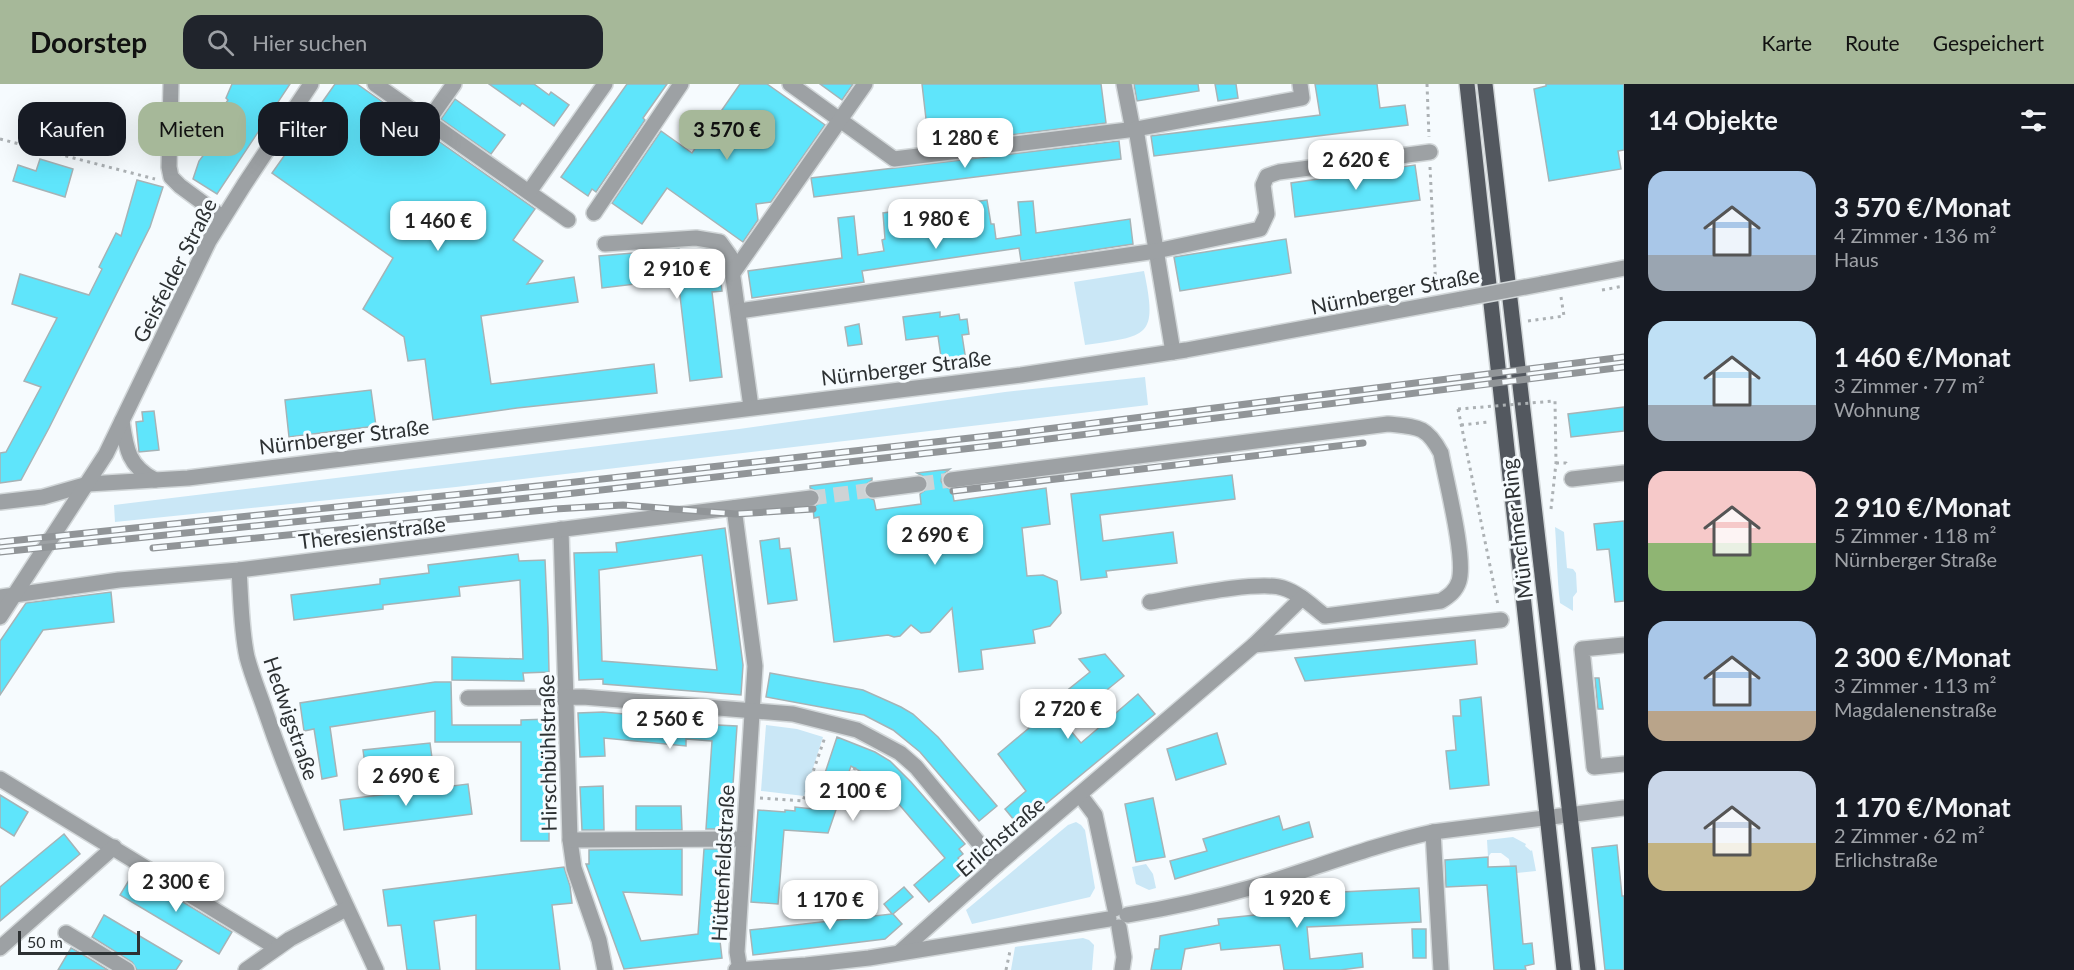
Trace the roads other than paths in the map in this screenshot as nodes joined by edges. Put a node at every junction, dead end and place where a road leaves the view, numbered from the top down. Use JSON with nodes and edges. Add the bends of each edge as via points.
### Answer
{"nodes":[{"id":1,"x":171,"y":84,"type":"edge"},
{"id":2,"x":311,"y":84,"type":"edge"},
{"id":3,"x":454,"y":84,"type":"edge"},
{"id":4,"x":605,"y":84,"type":"edge"},
{"id":5,"x":681,"y":84,"type":"edge"},
{"id":6,"x":790,"y":84,"type":"edge"},
{"id":7,"x":865,"y":84,"type":"edge"},
{"id":8,"x":1124,"y":84,"type":"edge"},
{"id":9,"x":1300,"y":84,"type":"edge"},
{"id":10,"x":1467,"y":84,"type":"edge"},
{"id":11,"x":1485,"y":84,"type":"edge"},
{"id":12,"x":379,"y":85,"type":"edge"},
{"id":13,"x":402,"y":102,"type":"edge"},
{"id":14,"x":440,"y":104,"type":"edge"},
{"id":15,"x":840,"y":120,"type":"junction"},
{"id":16,"x":440,"y":130,"type":"edge"},
{"id":17,"x":1134,"y":130,"type":"junction"},
{"id":18,"x":1430,"y":152,"type":"road end"},
{"id":19,"x":528,"y":192,"type":"junction"},
{"id":20,"x":594,"y":213,"type":"dead end"},
{"id":21,"x":222,"y":217,"type":"junction"},
{"id":22,"x":568,"y":219,"type":"dead end"},
{"id":23,"x":605,"y":244,"type":"dead end"},
{"id":24,"x":1156,"y":251,"type":"junction"},
{"id":25,"x":1624,"y":268,"type":"edge"},
{"id":26,"x":733,"y":273,"type":"junction"},
{"id":27,"x":739,"y":311,"type":"junction"},
{"id":28,"x":1173,"y":352,"type":"junction"},
{"id":29,"x":751,"y":407,"type":"junction"},
{"id":30,"x":122,"y":421,"type":"junction"},
{"id":31,"x":1624,"y":473,"type":"edge"},
{"id":32,"x":1572,"y":479,"type":"dead end"},
{"id":33,"x":155,"y":480,"type":"junction"},
{"id":34,"x":951,"y":480,"type":"tunnel mouth"},
{"id":35,"x":88,"y":484,"type":"junction"},
{"id":36,"x":919,"y":484,"type":"tunnel mouth"},
{"id":37,"x":873,"y":490,"type":"tunnel mouth"},
{"id":38,"x":811,"y":498,"type":"tunnel mouth"},
{"id":39,"x":0,"y":502,"type":"edge"},
{"id":40,"x":734,"y":508,"type":"junction"},
{"id":41,"x":561,"y":530,"type":"junction"},
{"id":42,"x":239,"y":570,"type":"junction"},
{"id":43,"x":8,"y":596,"type":"edge"},
{"id":44,"x":1302,"y":598,"type":"junction"},
{"id":45,"x":1150,"y":602,"type":"dead end"},
{"id":46,"x":0,"y":617,"type":"edge"},
{"id":47,"x":1501,"y":620,"type":"road end"},
{"id":48,"x":1254,"y":645,"type":"junction"},
{"id":49,"x":1624,"y":645,"type":"edge"},
{"id":50,"x":567,"y":697,"type":"junction"},
{"id":51,"x":468,"y":698,"type":"dead end"},
{"id":52,"x":752,"y":711,"type":"junction"},
{"id":53,"x":1624,"y":764,"type":"edge"},
{"id":54,"x":0,"y":778,"type":"edge"},
{"id":55,"x":1080,"y":795,"type":"junction"},
{"id":56,"x":1624,"y":808,"type":"edge"},
{"id":57,"x":1570,"y":814,"type":"junction"},
{"id":58,"x":1547,"y":817,"type":"junction"},
{"id":59,"x":1433,"y":832,"type":"junction"},
{"id":60,"x":744,"y":839,"type":"junction"},
{"id":61,"x":570,"y":840,"type":"junction"},
{"id":62,"x":114,"y":848,"type":"junction"},
{"id":63,"x":997,"y":865,"type":"junction"},
{"id":64,"x":346,"y":909,"type":"junction"},
{"id":65,"x":1118,"y":918,"type":"junction"},
{"id":66,"x":66,"y":933,"type":"dead end"},
{"id":67,"x":0,"y":948,"type":"edge"},
{"id":68,"x":277,"y":948,"type":"junction"},
{"id":69,"x":901,"y":951,"type":"junction"},
{"id":70,"x":127,"y":970,"type":"edge"},
{"id":71,"x":246,"y":970,"type":"edge"},
{"id":72,"x":376,"y":970,"type":"edge"},
{"id":73,"x":605,"y":970,"type":"edge"},
{"id":74,"x":739,"y":970,"type":"edge"},
{"id":75,"x":1122,"y":970,"type":"edge"},
{"id":76,"x":1441,"y":970,"type":"edge"},
{"id":77,"x":1564,"y":970,"type":"edge"},
{"id":78,"x":1588,"y":970,"type":"edge"}],
"edges":[{"from":1,"to":21,"type":"street","via":[[171,177]]},
{"from":2,"to":21,"type":"street","name":"Geisfelder Straße"},
{"from":3,"to":14,"type":"street"},
{"from":4,"to":19,"type":"street"},
{"from":5,"to":20,"type":"street"},
{"from":6,"to":15,"type":"street"},
{"from":7,"to":15,"type":"street"},
{"from":8,"to":17,"type":"street"},
{"from":9,"to":17,"type":"street","via":[[1302,98]]},
{"from":10,"to":58,"type":"main road","name":"Münchner Ring"},
{"from":11,"to":57,"type":"main road","name":"Münchner Ring"},
{"from":12,"to":13,"type":"street"},
{"from":15,"to":17,"type":"street","via":[[894,159]]},
{"from":15,"to":26,"type":"street"},
{"from":16,"to":19,"type":"street"},
{"from":17,"to":24,"type":"street"},
{"from":18,"to":24,"type":"street","via":[[1267,176],[1263,185],[1267,214],[1260,229]]},
{"from":19,"to":22,"type":"street"},
{"from":21,"to":30,"type":"street","name":"Geisfelder Straße"},
{"from":23,"to":26,"type":"street","via":[[696,238],[720,242],[730,256]]},
{"from":24,"to":27,"type":"street"},
{"from":24,"to":28,"type":"street"},
{"from":25,"to":28,"type":"street","name":"Nürnberger Straße","bridge":true},
{"from":26,"to":27,"type":"street"},
{"from":27,"to":29,"type":"street"},
{"from":28,"to":29,"type":"street","name":"Nürnberger Straße","via":[[1021,375]]},
{"from":29,"to":33,"type":"street","name":"Nürnberger Straße"},
{"from":30,"to":33,"type":"street","via":[[129,455],[142,473]]},
{"from":30,"to":35,"type":"street","name":"Geisfelder Straße"},
{"from":31,"to":32,"type":"street"},
{"from":33,"to":35,"type":"street","name":"Nürnberger Straße"},
{"from":34,"to":44,"type":"street","via":[[1388,424],[1424,430],[1433,437],[1441,453],[1462,564],[1452,594],[1441,601],[1325,616]]},
{"from":35,"to":39,"type":"street","name":"Nürnberger Straße","via":[[44,497]]},
{"from":35,"to":43,"type":"street"},
{"from":36,"to":37,"type":"street"},
{"from":38,"to":40,"type":"street","name":"Theresienstraße"},
{"from":40,"to":41,"type":"street","name":"Theresienstraße"},
{"from":40,"to":52,"type":"street","name":"Hüttenfeldstraße","via":[[754,666]]},
{"from":41,"to":42,"type":"street","name":"Theresienstraße"},
{"from":41,"to":50,"type":"street","name":"Hirschbühlstraße"},
{"from":42,"to":43,"type":"street","name":"Theresienstraße","via":[[120,580]]},
{"from":42,"to":64,"type":"street","name":"Hedwigstraße","via":[[248,658],[289,777]]},
{"from":43,"to":46,"type":"street"},
{"from":44,"to":45,"type":"street","via":[[1283,588],[1263,585]]},
{"from":44,"to":48,"type":"street","name":"Erlichstraße"},
{"from":47,"to":48,"type":"street"},
{"from":48,"to":55,"type":"street","name":"Erlichstraße"},
{"from":49,"to":53,"type":"street","via":[[1582,649],[1594,767]]},
{"from":50,"to":51,"type":"street"},
{"from":50,"to":52,"type":"street"},
{"from":50,"to":61,"type":"street","name":"Hirschbühlstraße"},
{"from":52,"to":60,"type":"street","name":"Hüttenfeldstraße"},
{"from":52,"to":63,"type":"street","via":[[830,722],[857,730],[900,753]]},
{"from":54,"to":62,"type":"street"},
{"from":55,"to":63,"type":"street","name":"Erlichstraße"},
{"from":55,"to":65,"type":"street","via":[[1095,815]]},
{"from":56,"to":57,"type":"street"},
{"from":57,"to":58,"type":"street"},
{"from":57,"to":78,"type":"main road","name":"Münchner Ring"},
{"from":58,"to":59,"type":"street"},
{"from":58,"to":77,"type":"main road","name":"Münchner Ring"},
{"from":59,"to":65,"type":"street","via":[[1253,886]]},
{"from":59,"to":76,"type":"street"},
{"from":60,"to":61,"type":"street"},
{"from":60,"to":74,"type":"street","name":"Hüttenfeldstraße"},
{"from":61,"to":73,"type":"street","name":"Hirschbühlstraße","via":[[574,868]]},
{"from":62,"to":67,"type":"street"},
{"from":62,"to":68,"type":"street"},
{"from":63,"to":69,"type":"street","name":"Erlichstraße"},
{"from":64,"to":68,"type":"street"},
{"from":64,"to":72,"type":"street","name":"Hedwigstraße"},
{"from":65,"to":69,"type":"street"},
{"from":65,"to":75,"type":"street"},
{"from":66,"to":70,"type":"street"},
{"from":68,"to":71,"type":"street"},
{"from":69,"to":74,"type":"street"}]}
